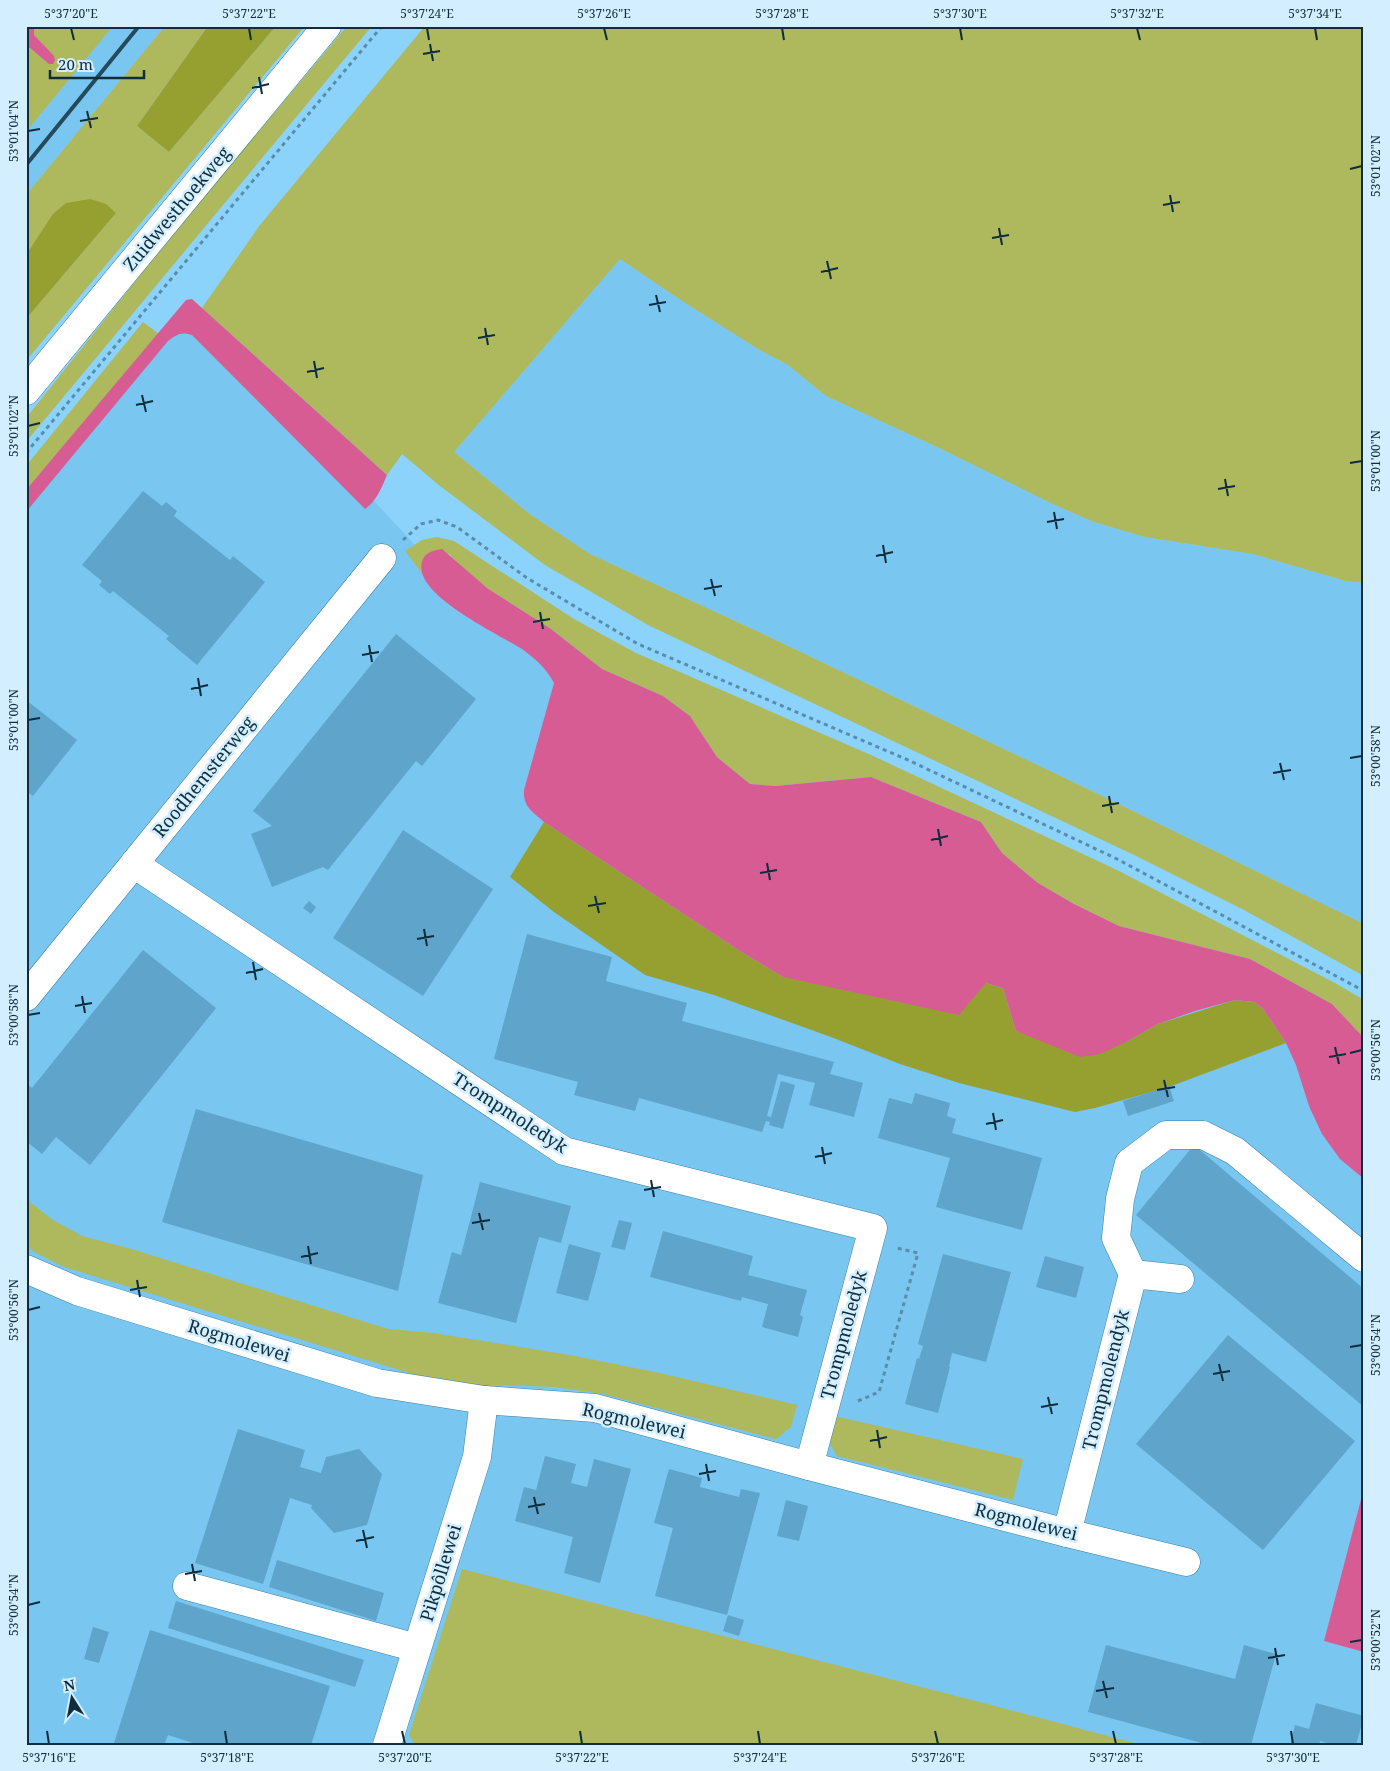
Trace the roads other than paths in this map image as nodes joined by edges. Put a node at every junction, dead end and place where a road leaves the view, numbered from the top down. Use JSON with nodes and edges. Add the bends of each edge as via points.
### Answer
{"nodes":[{"id":1,"x":327,"y":26,"type":"edge"},
{"id":2,"x":26,"y":391,"type":"edge"},
{"id":3,"x":382,"y":558,"type":"road end"},
{"id":4,"x":134,"y":864,"type":"junction"},
{"id":5,"x":26,"y":997,"type":"edge"},
{"id":6,"x":1364,"y":1258,"type":"edge"},
{"id":7,"x":26,"y":1269,"type":"edge"},
{"id":8,"x":1133,"y":1274,"type":"junction"},
{"id":9,"x":1180,"y":1278,"type":"dead end"},
{"id":10,"x":484,"y":1400,"type":"junction"},
{"id":11,"x":809,"y":1466,"type":"junction"},
{"id":12,"x":1067,"y":1533,"type":"junction"},
{"id":13,"x":1186,"y":1562,"type":"dead end"},
{"id":14,"x":187,"y":1586,"type":"dead end"},
{"id":15,"x":417,"y":1648,"type":"junction"},
{"id":16,"x":387,"y":1745,"type":"edge"}],
"edges":[{"from":1,"to":2,"type":"street","name":"Zuidwesthoekweg"},
{"from":3,"to":4,"type":"street","name":"Roodhemsterweg"},
{"from":4,"to":5,"type":"street","name":"Roodhemsterweg"},
{"from":4,"to":11,"type":"street","name":"Trompmoledyk","via":[[564,1151],[873,1228]]},
{"from":6,"to":8,"type":"street","via":[[1235,1151],[1203,1135],[1166,1135],[1129,1163],[1120,1199],[1116,1238]]},
{"from":7,"to":10,"type":"street","name":"Rogmolewei","via":[[78,1291],[377,1383]]},
{"from":8,"to":9,"type":"street"},
{"from":8,"to":12,"type":"street","name":"Trompmolendyk"},
{"from":10,"to":11,"type":"street","name":"Rogmolewei","via":[[595,1408]]},
{"from":10,"to":15,"type":"street","name":"Pikpôllewei","via":[[477,1457]]},
{"from":11,"to":12,"type":"street","name":"Rogmolewei"},
{"from":12,"to":13,"type":"street","name":"Rogmolewei"},
{"from":14,"to":15,"type":"street"},
{"from":15,"to":16,"type":"street","name":"Pikpôllewei"}]}
